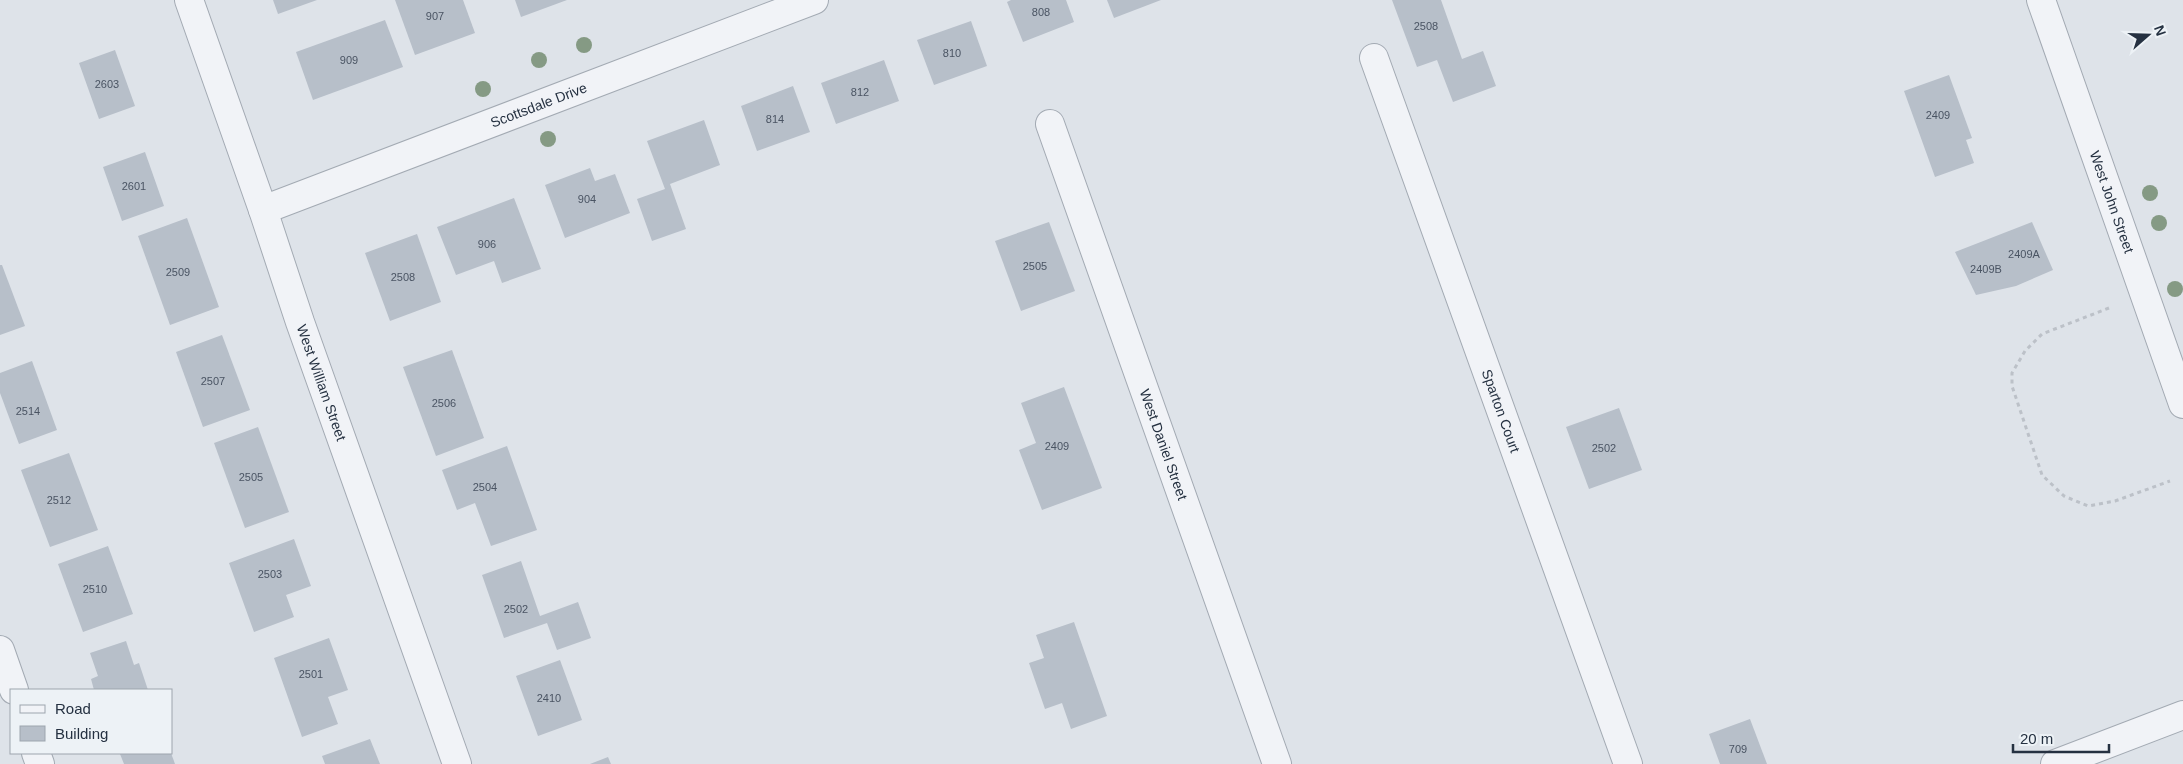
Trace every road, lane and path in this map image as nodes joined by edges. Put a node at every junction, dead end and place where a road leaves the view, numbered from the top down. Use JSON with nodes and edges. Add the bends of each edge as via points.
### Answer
{"nodes":[{"id":1,"x":189,"y":0,"type":"edge"},
{"id":2,"x":814,"y":0,"type":"edge"},
{"id":3,"x":2041,"y":0,"type":"edge"},
{"id":4,"x":1374,"y":58,"type":"dead end"},
{"id":5,"x":1050,"y":124,"type":"dead end"},
{"id":6,"x":264,"y":210,"type":"junction"},
{"id":7,"x":2109,"y":308,"type":"dead end"},
{"id":8,"x":2183,"y":404,"type":"edge"},
{"id":9,"x":2170,"y":481,"type":"dead end"},
{"id":10,"x":0,"y":650,"type":"edge"},
{"id":11,"x":14,"y":689,"type":"edge"},
{"id":12,"x":2183,"y":716,"type":"edge"},
{"id":13,"x":457,"y":764,"type":"edge"},
{"id":14,"x":1277,"y":764,"type":"edge"},
{"id":15,"x":1628,"y":764,"type":"edge"},
{"id":16,"x":2055,"y":764,"type":"edge"}],
"edges":[{"from":1,"to":6,"type":"street","name":"West William Street"},
{"from":2,"to":6,"type":"street","name":"Scottsdale Drive"},
{"from":3,"to":8,"type":"street","name":"West John Street"},
{"from":4,"to":15,"type":"street","name":"Sparton Court"},
{"from":5,"to":14,"type":"street","name":"West Daniel Street"},
{"from":6,"to":13,"type":"street","name":"West William Street","via":[[300,322]]},
{"from":7,"to":9,"type":"path","via":[[2042,334],[2012,373],[2012,386],[2042,475],[2064,496],[2088,506],[2115,501]]},
{"from":10,"to":11,"type":"street"},
{"from":12,"to":16,"type":"street"}]}
